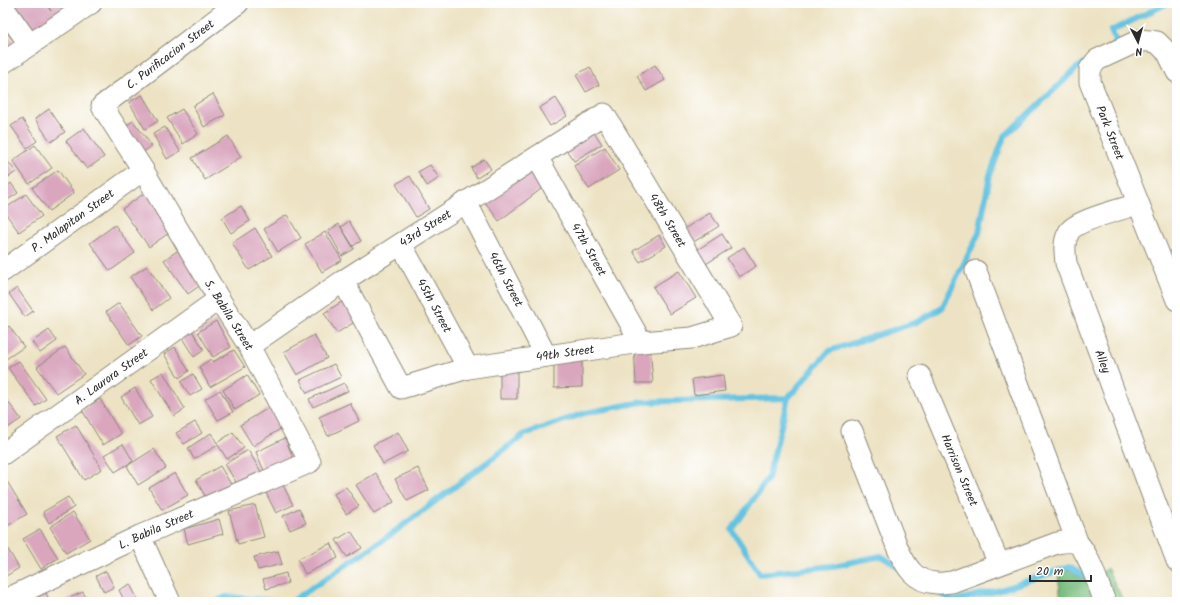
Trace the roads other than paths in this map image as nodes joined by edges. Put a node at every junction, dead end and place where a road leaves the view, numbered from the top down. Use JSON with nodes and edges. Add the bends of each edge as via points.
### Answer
{"nodes":[{"id":1,"x":90,"y":3,"type":"edge"},
{"id":2,"x":238,"y":3,"type":"edge"},
{"id":3,"x":3,"y":6,"type":"edge"},
{"id":4,"x":30,"y":45,"type":"junction"},
{"id":5,"x":3,"y":63,"type":"edge"},
{"id":6,"x":1177,"y":72,"type":"edge"},
{"id":7,"x":102,"y":106,"type":"joint"},
{"id":8,"x":604,"y":114,"type":"joint"},
{"id":9,"x":537,"y":157,"type":"junction"},
{"id":10,"x":143,"y":170,"type":"junction"},
{"id":11,"x":466,"y":202,"type":"junction"},
{"id":12,"x":1138,"y":204,"type":"junction"},
{"id":13,"x":400,"y":244,"type":"junction"},
{"id":14,"x":3,"y":271,"type":"edge"},
{"id":15,"x":976,"y":271,"type":"dead end"},
{"id":16,"x":342,"y":281,"type":"junction"},
{"id":17,"x":219,"y":299,"type":"junction"},
{"id":18,"x":1177,"y":300,"type":"edge"},
{"id":19,"x":731,"y":326,"type":"joint"},
{"id":20,"x":641,"y":342,"type":"junction"},
{"id":21,"x":249,"y":346,"type":"junction"},
{"id":22,"x":546,"y":356,"type":"junction"},
{"id":23,"x":468,"y":368,"type":"junction"},
{"id":24,"x":920,"y":376,"type":"dead end"},
{"id":25,"x":852,"y":431,"type":"dead end"},
{"id":26,"x":3,"y":454,"type":"edge"},
{"id":27,"x":310,"y":462,"type":"joint"},
{"id":28,"x":140,"y":536,"type":"junction"},
{"id":29,"x":1078,"y":544,"type":"junction"},
{"id":30,"x":1177,"y":561,"type":"edge"},
{"id":31,"x":999,"y":564,"type":"junction"},
{"id":32,"x":3,"y":601,"type":"edge"},
{"id":33,"x":170,"y":602,"type":"edge"},
{"id":34,"x":1106,"y":602,"type":"edge"}],
"edges":[{"from":1,"to":4,"type":"street"},
{"from":2,"to":7,"type":"street","name":"C. Purificacion Street"},
{"from":3,"to":4,"type":"street"},
{"from":4,"to":5,"type":"street"},
{"from":6,"to":12,"type":"street","name":"Park Street","via":[[1168,53],[1157,42],[1140,40],[1097,60],[1090,69],[1090,82]]},
{"from":7,"to":10,"type":"street","name":"S. Babila Street"},
{"from":8,"to":9,"type":"street","name":"43rd Street"},
{"from":8,"to":19,"type":"street","name":"48th Street"},
{"from":9,"to":11,"type":"street","name":"43rd Street"},
{"from":9,"to":20,"type":"street","name":"47th Street"},
{"from":10,"to":14,"type":"street","name":"P. Malapitan Street"},
{"from":10,"to":17,"type":"street","name":"S. Babila Street"},
{"from":11,"to":13,"type":"street","name":"43rd Street"},
{"from":11,"to":22,"type":"street","name":"46th Street"},
{"from":12,"to":18,"type":"street","name":"Park Street"},
{"from":12,"to":30,"type":"street","name":"Alley","via":[[1082,222],[1069,231],[1064,246],[1066,262]]},
{"from":13,"to":16,"type":"street","name":"43rd Street"},
{"from":13,"to":23,"type":"street","name":"45th Street"},
{"from":15,"to":29,"type":"street"},
{"from":16,"to":21,"type":"street","name":"43rd Street"},
{"from":16,"to":23,"type":"street","name":"49th Street","via":[[401,388]]},
{"from":17,"to":21,"type":"street","name":"S. Babila Street"},
{"from":17,"to":26,"type":"street","name":"A. Laurora Street"},
{"from":19,"to":20,"type":"street","name":"49th Street","via":[[692,338]]},
{"from":20,"to":22,"type":"street","name":"49th Street"},
{"from":21,"to":27,"type":"street","name":"S. Babila Street"},
{"from":22,"to":23,"type":"street","name":"49th Street"},
{"from":24,"to":31,"type":"street","name":"Harrison Street"},
{"from":25,"to":31,"type":"street","via":[[907,568],[920,579],[936,583],[952,582]]},
{"from":27,"to":28,"type":"street","name":"L. Babila Street"},
{"from":28,"to":32,"type":"street","name":"L. Babila Street"},
{"from":28,"to":33,"type":"street"},
{"from":29,"to":31,"type":"street","via":[[1068,541],[1057,543]]},
{"from":29,"to":34,"type":"street","via":[[1086,553]]}]}
